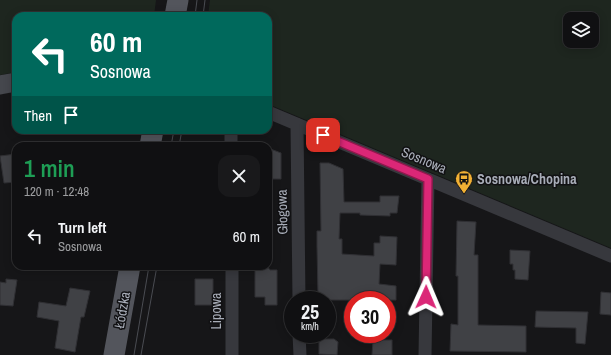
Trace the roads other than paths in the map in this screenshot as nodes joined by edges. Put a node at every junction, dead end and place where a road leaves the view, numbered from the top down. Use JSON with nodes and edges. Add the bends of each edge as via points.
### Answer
{"nodes":[{"id":1,"x":178,"y":0,"type":"edge"},
{"id":2,"x":176,"y":12,"type":"edge"},
{"id":3,"x":12,"y":83,"type":"edge"},
{"id":4,"x":0,"y":85,"type":"edge"},
{"id":5,"x":272,"y":114,"type":"edge"},
{"id":6,"x":297,"y":124,"type":"junction"},
{"id":7,"x":428,"y":179,"type":"junction"},
{"id":8,"x":611,"y":256,"type":"edge"},
{"id":9,"x":129,"y":270,"type":"edge"},
{"id":10,"x":232,"y":270,"type":"edge"},
{"id":11,"x":299,"y":291,"type":"edge"},
{"id":12,"x":300,"y":343,"type":"edge"},
{"id":13,"x":114,"y":355,"type":"edge"},
{"id":14,"x":232,"y":355,"type":"edge"},
{"id":15,"x":300,"y":355,"type":"edge"},
{"id":16,"x":425,"y":355,"type":"edge"}],
"edges":[{"from":1,"to":2,"type":"main road"},
{"from":3,"to":4,"type":"street"},
{"from":5,"to":6,"type":"street","name":"Sosnowa"},
{"from":6,"to":7,"type":"street","name":"Sosnowa"},
{"from":6,"to":11,"type":"street","name":"Głogowa"},
{"from":7,"to":8,"type":"street","name":"Sosnowa"},
{"from":7,"to":16,"type":"street"},
{"from":9,"to":13,"type":"main road","name":"Łódzka"},
{"from":10,"to":14,"type":"street","name":"Lipowa"},
{"from":12,"to":15,"type":"street"}]}
